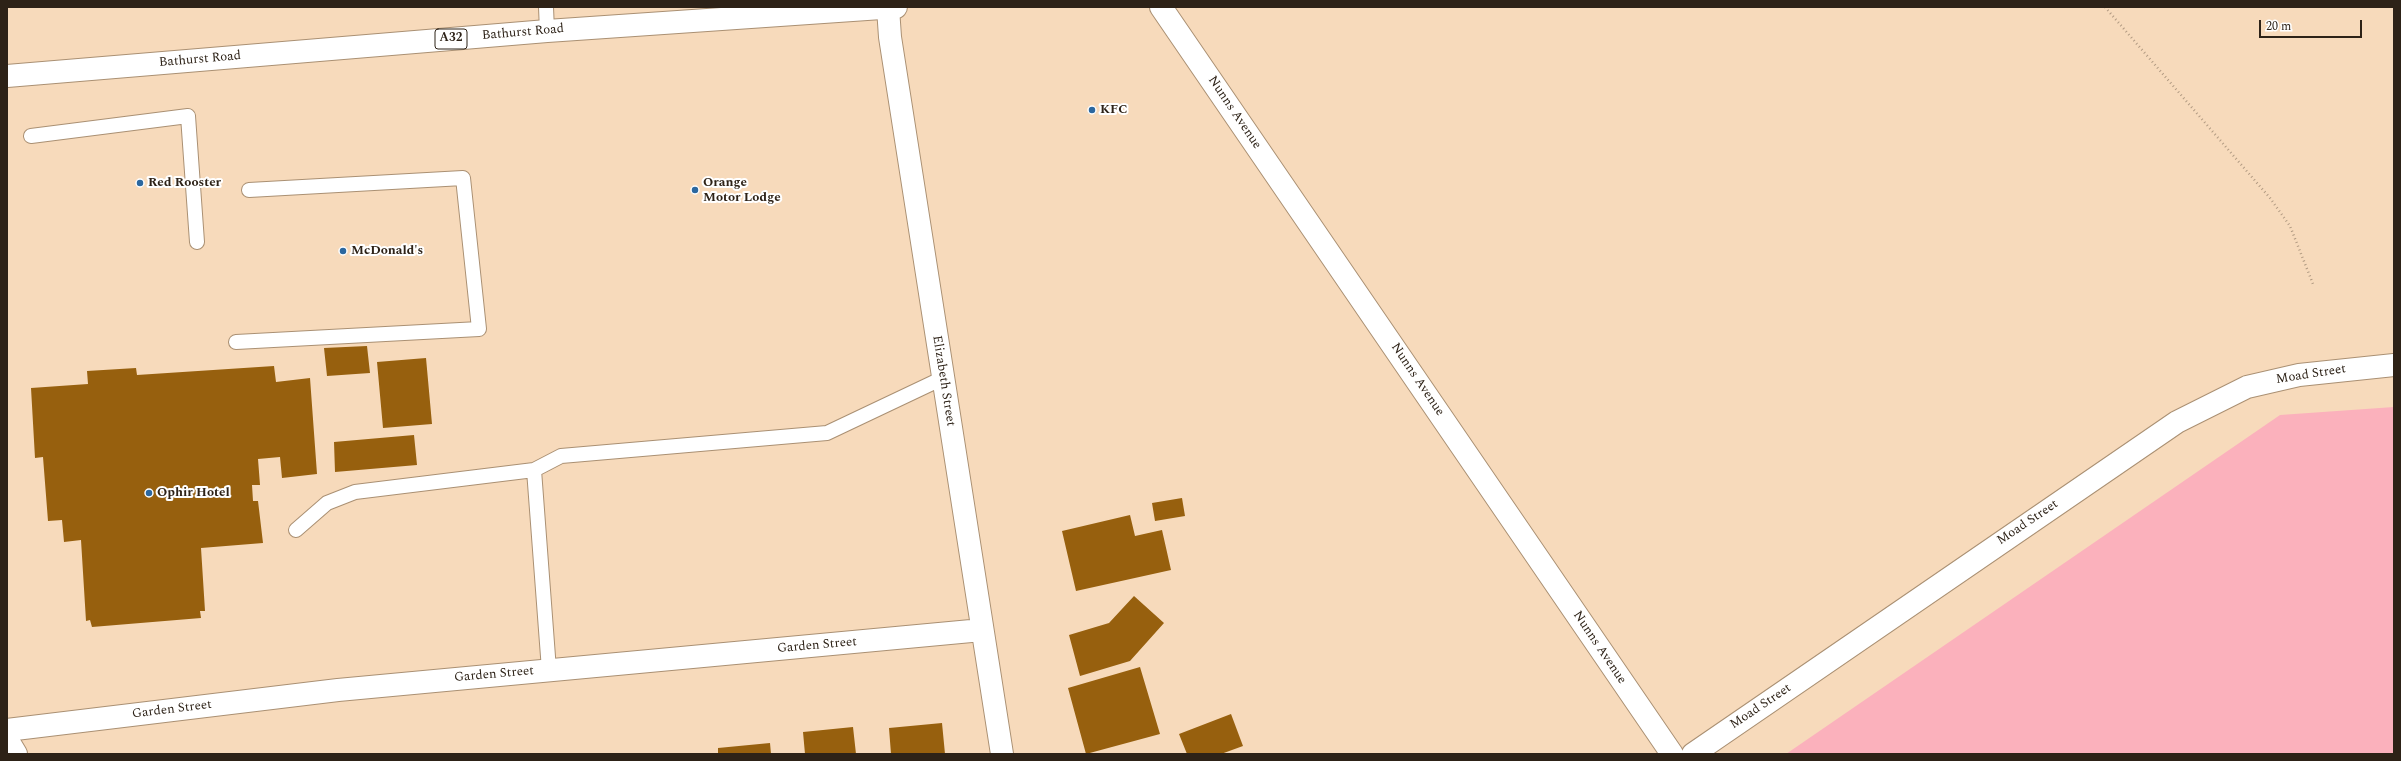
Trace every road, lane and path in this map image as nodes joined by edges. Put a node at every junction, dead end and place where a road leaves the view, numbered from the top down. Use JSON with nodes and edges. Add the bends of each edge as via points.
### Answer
{"nodes":[{"id":1,"x":546,"y":7,"type":"edge"},
{"id":2,"x":892,"y":7,"type":"edge"},
{"id":3,"x":1161,"y":7,"type":"edge"},
{"id":4,"x":2105,"y":7,"type":"edge"},
{"id":5,"x":547,"y":31,"type":"junction"},
{"id":6,"x":7,"y":76,"type":"edge"},
{"id":7,"x":31,"y":136,"type":"dead end"},
{"id":8,"x":249,"y":190,"type":"dead end"},
{"id":9,"x":197,"y":242,"type":"dead end"},
{"id":10,"x":2313,"y":284,"type":"dead end"},
{"id":11,"x":236,"y":342,"type":"dead end"},
{"id":12,"x":2394,"y":365,"type":"edge"},
{"id":13,"x":943,"y":378,"type":"junction"},
{"id":14,"x":534,"y":470,"type":"junction"},
{"id":15,"x":296,"y":530,"type":"dead end"},
{"id":16,"x":982,"y":630,"type":"junction"},
{"id":17,"x":549,"y":670,"type":"junction"},
{"id":18,"x":7,"y":730,"type":"edge"},
{"id":19,"x":7,"y":738,"type":"edge"},
{"id":20,"x":16,"y":754,"type":"edge"},
{"id":21,"x":1002,"y":754,"type":"edge"},
{"id":22,"x":1672,"y":754,"type":"edge"},
{"id":23,"x":1693,"y":754,"type":"edge"}],
"edges":[{"from":1,"to":5,"type":"lane"},
{"from":2,"to":5,"type":"main road","name":"Bathurst Road","number":"A32"},
{"from":2,"to":13,"type":"main road","name":"Elizabeth Street","via":[[890,36]]},
{"from":3,"to":22,"type":"main road","name":"Nunns Avenue"},
{"from":4,"to":10,"type":"path","via":[[2270,198],[2290,226]]},
{"from":5,"to":6,"type":"main road","name":"Bathurst Road","number":"A32"},
{"from":7,"to":9,"type":"lane","via":[[188,116]]},
{"from":8,"to":11,"type":"lane","via":[[463,178],[480,329]]},
{"from":12,"to":23,"type":"main road","name":"Moad Street","via":[[2299,375],[2247,387],[2183,418]]},
{"from":13,"to":14,"type":"lane","via":[[827,433],[561,456]]},
{"from":13,"to":16,"type":"main road","name":"Elizabeth Street"},
{"from":14,"to":15,"type":"lane","via":[[355,492],[327,503]]},
{"from":14,"to":17,"type":"lane"},
{"from":16,"to":17,"type":"main road","name":"Garden Street"},
{"from":16,"to":21,"type":"main road","name":"Elizabeth Street"},
{"from":17,"to":18,"type":"main road","name":"Garden Street","via":[[338,690]]},
{"from":19,"to":20,"type":"main road"}]}
